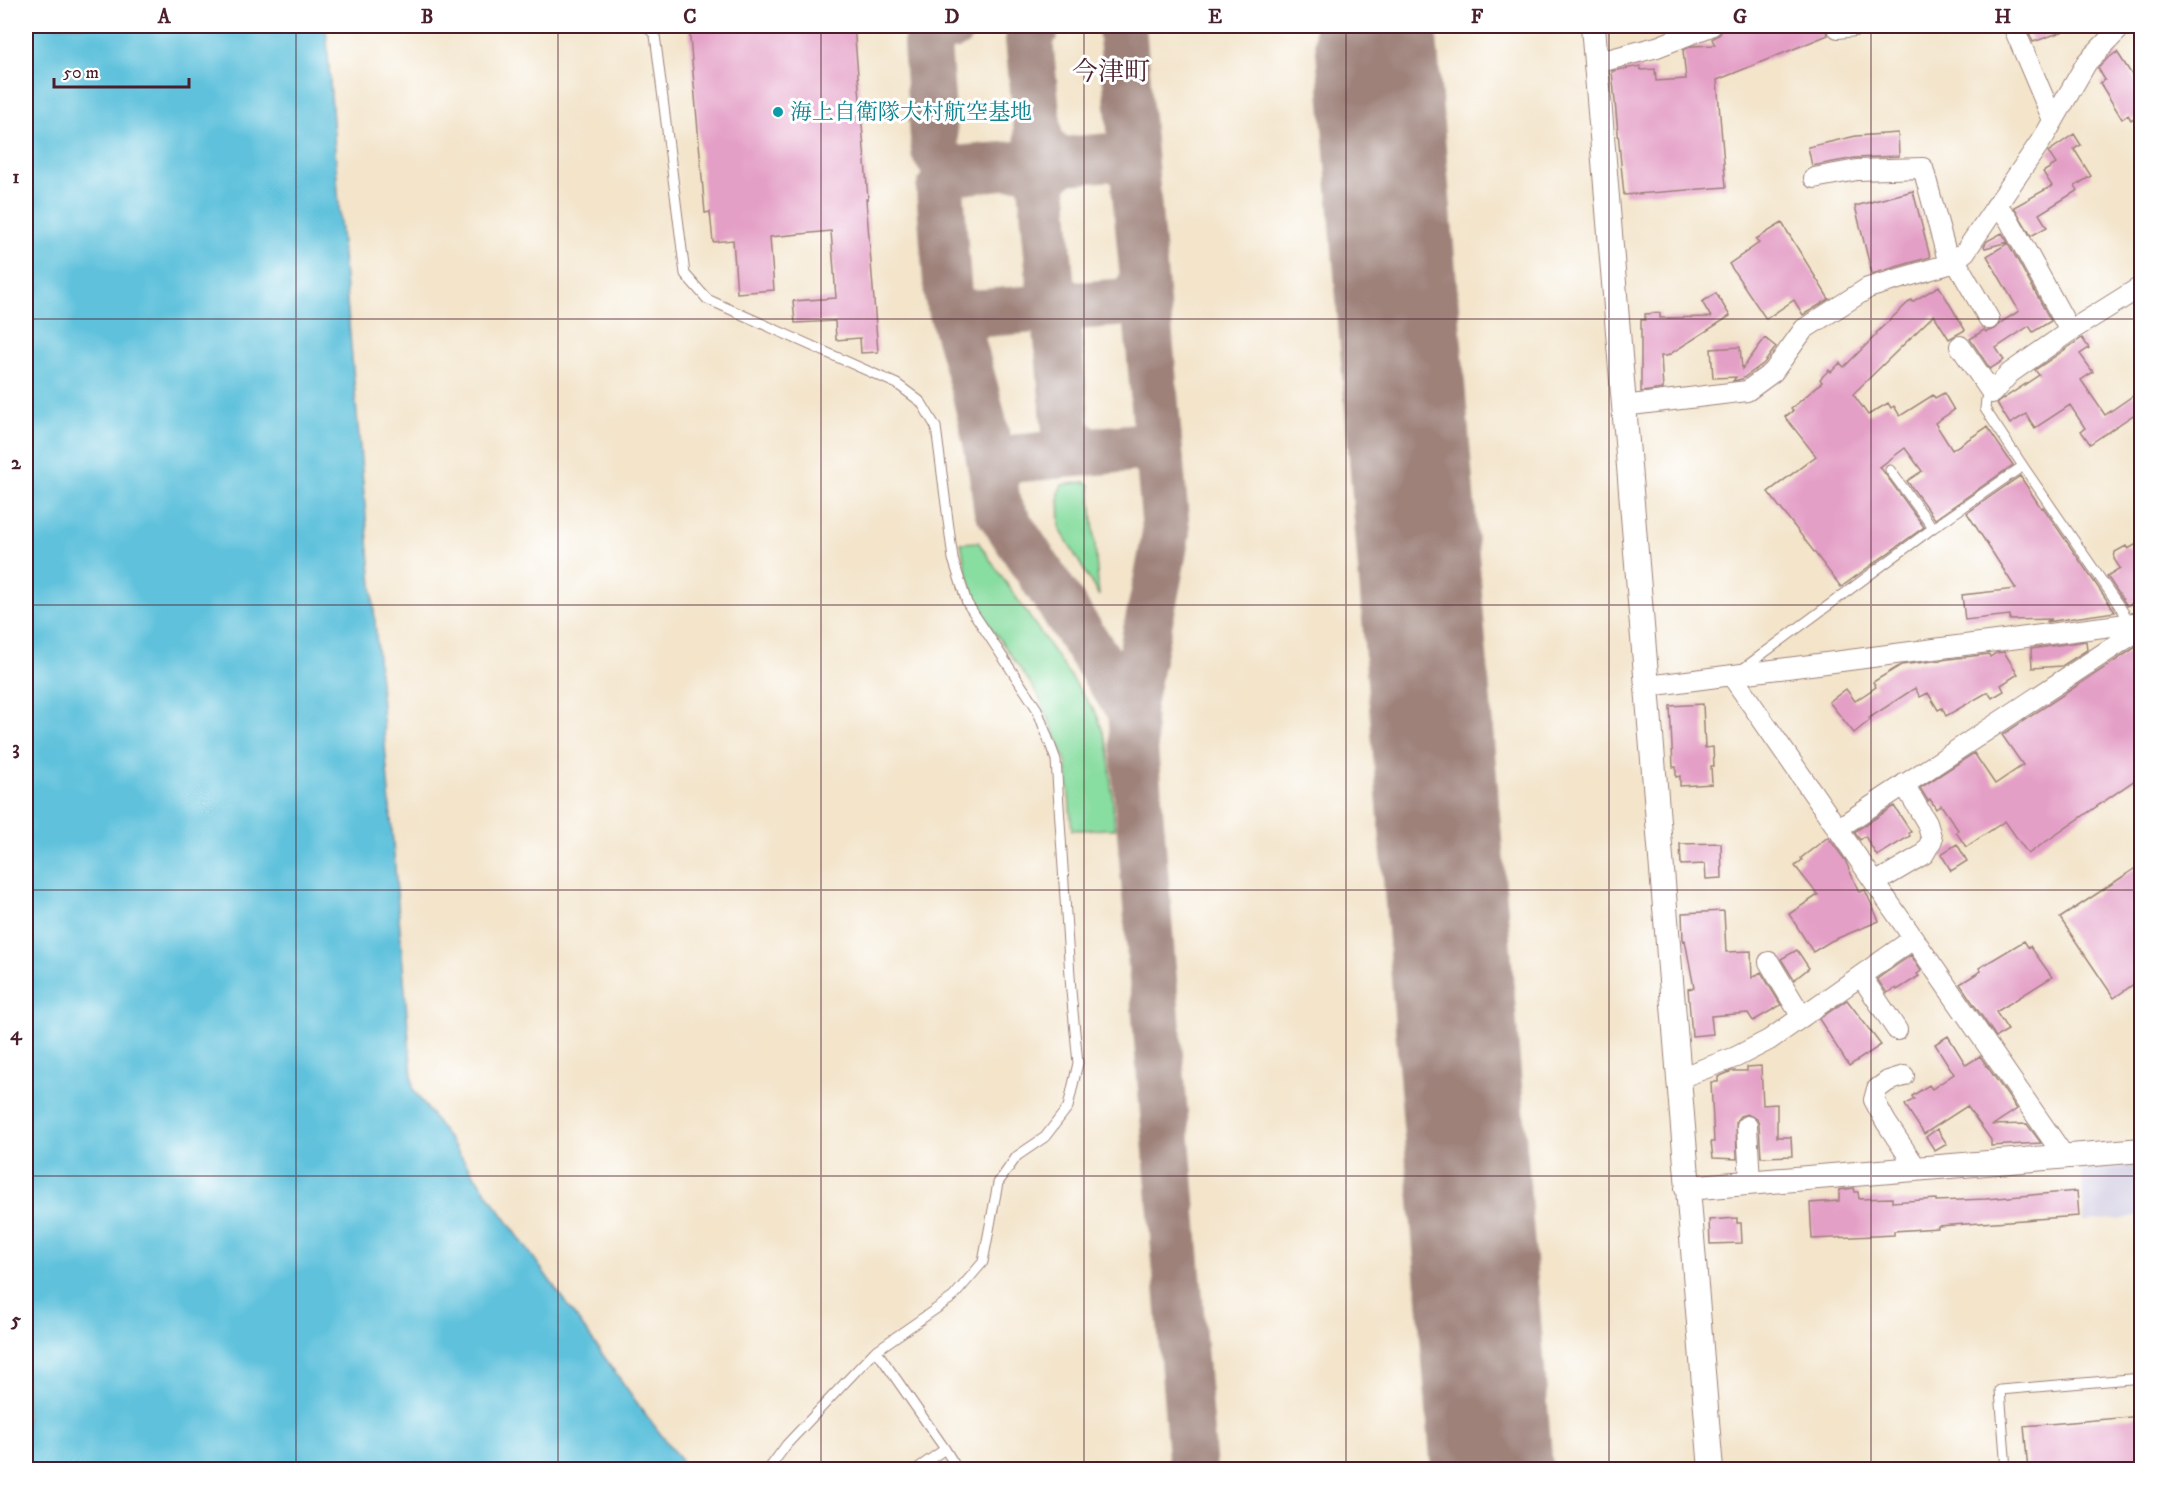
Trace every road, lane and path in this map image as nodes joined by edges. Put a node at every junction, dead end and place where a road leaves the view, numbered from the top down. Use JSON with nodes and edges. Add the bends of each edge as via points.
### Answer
{"nodes":[{"id":1,"x":646,"y":26,"type":"edge"},
{"id":2,"x":1593,"y":26,"type":"edge"},
{"id":3,"x":1711,"y":26,"type":"edge"},
{"id":4,"x":1836,"y":26,"type":"edge"},
{"id":5,"x":1854,"y":26,"type":"edge"},
{"id":6,"x":2013,"y":26,"type":"edge"},
{"id":7,"x":2122,"y":26,"type":"edge"},
{"id":8,"x":656,"y":30,"type":"edge"},
{"id":9,"x":1596,"y":63,"type":"junction"},
{"id":10,"x":2053,"y":120,"type":"junction"},
{"id":11,"x":1814,"y":178,"type":"dead end"},
{"id":12,"x":1996,"y":206,"type":"junction"},
{"id":13,"x":1952,"y":262,"type":"junction"},
{"id":14,"x":2142,"y":286,"type":"edge"},
{"id":15,"x":1989,"y":318,"type":"dead end"},
{"id":16,"x":2070,"y":331,"type":"junction"},
{"id":17,"x":1960,"y":346,"type":"dead end"},
{"id":18,"x":1992,"y":393,"type":"junction"},
{"id":19,"x":1623,"y":406,"type":"junction"},
{"id":20,"x":2023,"y":466,"type":"junction"},
{"id":21,"x":1890,"y":470,"type":"dead end"},
{"id":22,"x":1933,"y":528,"type":"junction"},
{"id":23,"x":2138,"y":625,"type":"edge"},
{"id":24,"x":1732,"y":676,"type":"junction"},
{"id":25,"x":1648,"y":686,"type":"junction"},
{"id":26,"x":1904,"y":784,"type":"junction"},
{"id":27,"x":1837,"y":829,"type":"junction"},
{"id":28,"x":1875,"y":883,"type":"junction"},
{"id":29,"x":1913,"y":939,"type":"junction"},
{"id":30,"x":1769,"y":962,"type":"dead end"},
{"id":31,"x":1861,"y":976,"type":"junction"},
{"id":32,"x":1802,"y":1017,"type":"junction"},
{"id":33,"x":1897,"y":1030,"type":"dead end"},
{"id":34,"x":1904,"y":1076,"type":"dead end"},
{"id":35,"x":1679,"y":1078,"type":"junction"},
{"id":36,"x":1747,"y":1126,"type":"dead end"},
{"id":37,"x":2142,"y":1150,"type":"edge"},
{"id":38,"x":2064,"y":1156,"type":"junction"},
{"id":39,"x":1917,"y":1168,"type":"junction"},
{"id":40,"x":1750,"y":1182,"type":"junction"},
{"id":41,"x":1687,"y":1188,"type":"junction"},
{"id":42,"x":876,"y":1350,"type":"junction"},
{"id":43,"x":2142,"y":1378,"type":"edge"},
{"id":44,"x":945,"y":1449,"type":"junction"},
{"id":45,"x":768,"y":1470,"type":"edge"},
{"id":46,"x":915,"y":1470,"type":"edge"},
{"id":47,"x":958,"y":1470,"type":"edge"},
{"id":48,"x":1712,"y":1470,"type":"edge"},
{"id":49,"x":2006,"y":1470,"type":"edge"}],
"edges":[{"from":1,"to":8,"type":"lane"},
{"from":2,"to":9,"type":"street"},
{"from":3,"to":9,"type":"street","via":[[1657,47]]},
{"from":4,"to":5,"type":"street"},
{"from":6,"to":10,"type":"street"},
{"from":7,"to":10,"type":"street","via":[[2087,62]]},
{"from":8,"to":42,"type":"lane","via":[[685,274],[707,299],[897,384],[921,402],[936,427],[953,559],[967,603],[1037,709],[1056,760],[1078,1063],[1068,1107],[1045,1137],[1017,1156],[998,1183],[983,1262],[953,1297]]},
{"from":9,"to":19,"type":"street"},
{"from":10,"to":12,"type":"street"},
{"from":11,"to":13,"type":"street","via":[[1857,170],[1923,168]]},
{"from":12,"to":13,"type":"street","via":[[1965,252]]},
{"from":12,"to":16,"type":"street","via":[[2008,218]]},
{"from":13,"to":15,"type":"street"},
{"from":13,"to":19,"type":"street","via":[[1868,288],[1804,329],[1773,372],[1747,391]]},
{"from":14,"to":16,"type":"street"},
{"from":16,"to":18,"type":"street","via":[[2010,373]]},
{"from":17,"to":18,"type":"street"},
{"from":18,"to":20,"type":"lane","via":[[1986,399],[1985,409]]},
{"from":19,"to":25,"type":"street"},
{"from":20,"to":22,"type":"lane"},
{"from":20,"to":23,"type":"lane"},
{"from":21,"to":22,"type":"lane"},
{"from":22,"to":24,"type":"lane"},
{"from":23,"to":24,"type":"street"},
{"from":23,"to":26,"type":"street"},
{"from":24,"to":25,"type":"street"},
{"from":24,"to":27,"type":"street"},
{"from":25,"to":35,"type":"street"},
{"from":26,"to":27,"type":"street"},
{"from":26,"to":28,"type":"street","via":[[1927,823],[1932,840],[1924,854]]},
{"from":27,"to":28,"type":"street"},
{"from":28,"to":29,"type":"street"},
{"from":29,"to":31,"type":"street"},
{"from":29,"to":38,"type":"street"},
{"from":30,"to":32,"type":"street"},
{"from":31,"to":32,"type":"street"},
{"from":31,"to":33,"type":"street"},
{"from":32,"to":35,"type":"street","via":[[1752,1049]]},
{"from":34,"to":39,"type":"street","via":[[1877,1089],[1874,1100]]},
{"from":35,"to":41,"type":"street"},
{"from":36,"to":40,"type":"street"},
{"from":37,"to":38,"type":"street"},
{"from":38,"to":39,"type":"street"},
{"from":39,"to":40,"type":"street"},
{"from":40,"to":41,"type":"street"},
{"from":41,"to":48,"type":"street"},
{"from":42,"to":44,"type":"lane"},
{"from":42,"to":45,"type":"lane","via":[[787,1444]]},
{"from":43,"to":49,"type":"lane","via":[[2000,1390]]},
{"from":44,"to":46,"type":"lane"},
{"from":44,"to":47,"type":"lane"}]}
